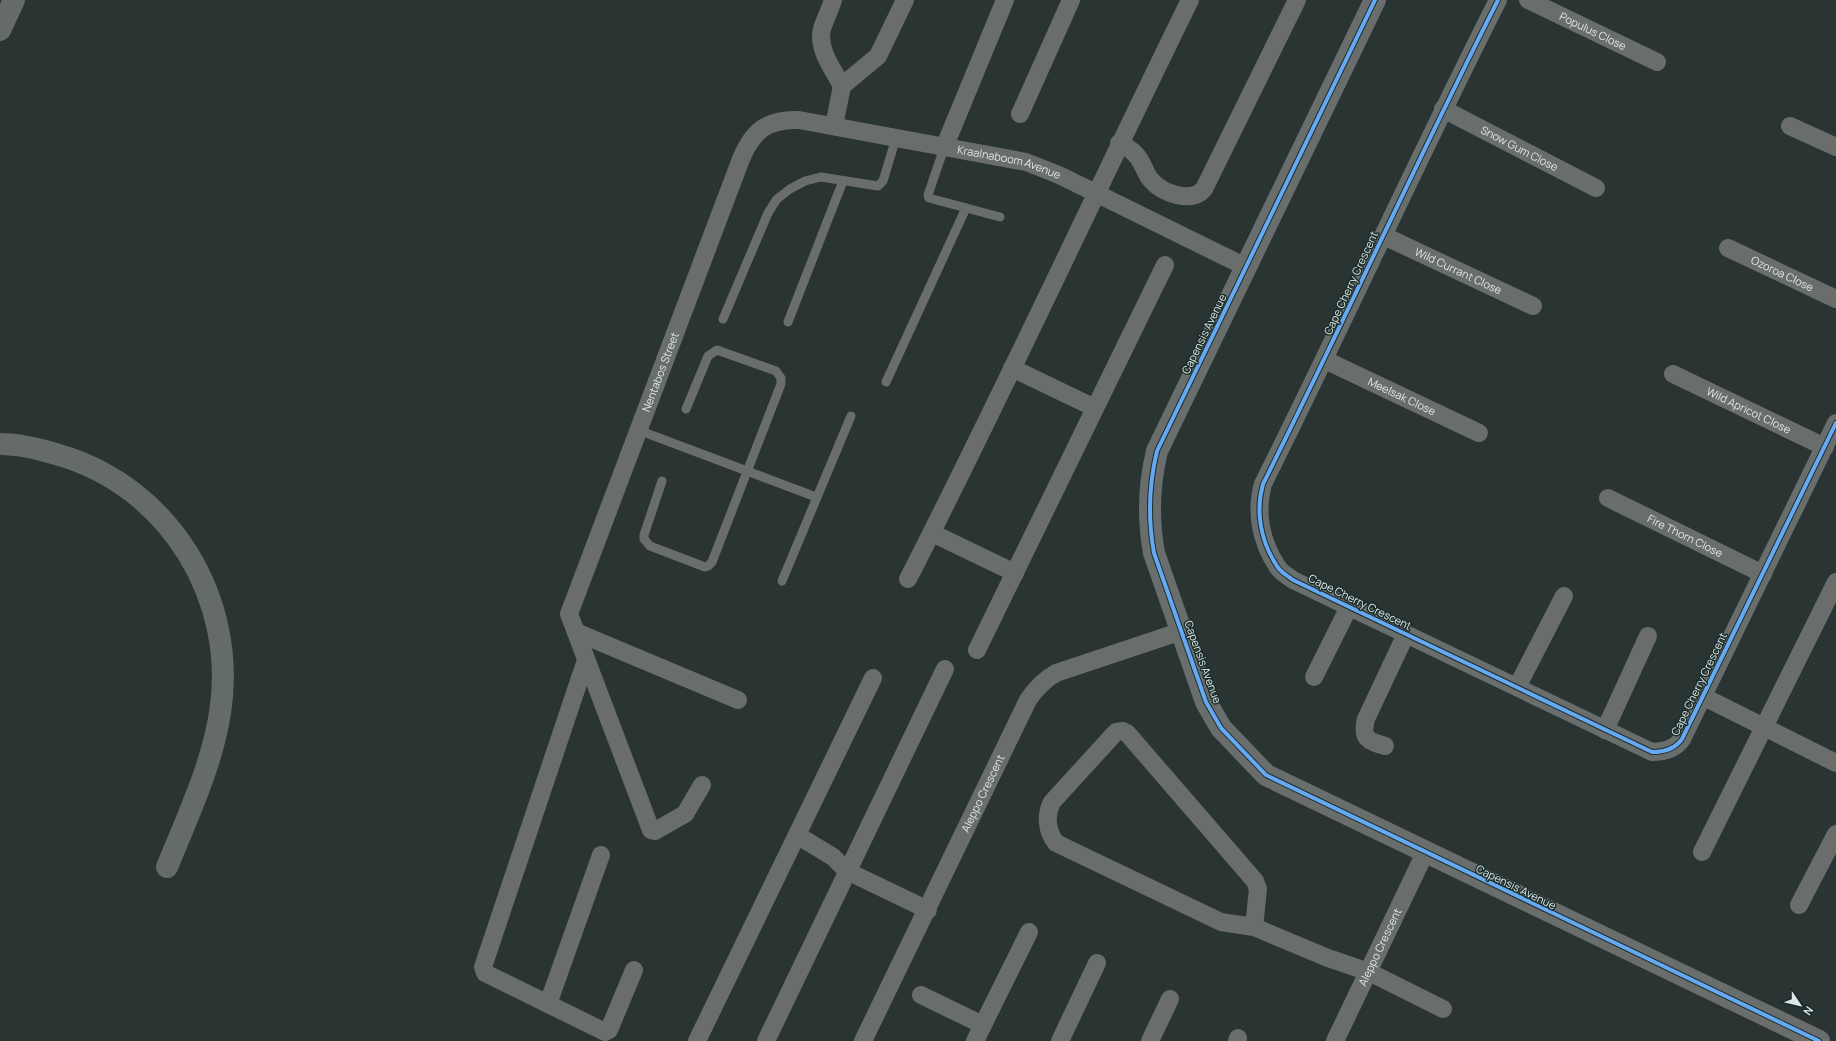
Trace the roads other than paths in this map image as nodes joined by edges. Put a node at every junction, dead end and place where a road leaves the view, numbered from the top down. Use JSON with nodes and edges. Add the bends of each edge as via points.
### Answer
{"nodes":[{"id":1,"x":14,"y":0,"type":"edge"},
{"id":2,"x":833,"y":0,"type":"edge"},
{"id":3,"x":905,"y":0,"type":"edge"},
{"id":4,"x":1005,"y":0,"type":"edge"},
{"id":5,"x":1071,"y":0,"type":"edge"},
{"id":6,"x":1190,"y":0,"type":"edge"},
{"id":7,"x":1297,"y":0,"type":"edge"},
{"id":8,"x":1375,"y":0,"type":"edge"},
{"id":9,"x":1498,"y":0,"type":"edge"},
{"id":10,"x":1528,"y":0,"type":"edge"},
{"id":11,"x":0,"y":30,"type":"edge"},
{"id":12,"x":1657,"y":62,"type":"dead end"},
{"id":13,"x":842,"y":86,"type":"junction"},
{"id":14,"x":1443,"y":109,"type":"junction"},
{"id":15,"x":1020,"y":114,"type":"dead end"},
{"id":16,"x":834,"y":126,"type":"junction"},
{"id":17,"x":1790,"y":126,"type":"dead end"},
{"id":18,"x":756,"y":132,"type":"joint"},
{"id":19,"x":896,"y":138,"type":"junction"},
{"id":20,"x":1120,"y":143,"type":"junction"},
{"id":21,"x":1836,"y":147,"type":"edge"},
{"id":22,"x":944,"y":148,"type":"junction"},
{"id":23,"x":843,"y":181,"type":"junction"},
{"id":24,"x":1596,"y":188,"type":"dead end"},
{"id":25,"x":1096,"y":193,"type":"junction"},
{"id":26,"x":966,"y":208,"type":"junction"},
{"id":27,"x":1000,"y":217,"type":"dead end"},
{"id":28,"x":1384,"y":236,"type":"junction"},
{"id":29,"x":1728,"y":248,"type":"dead end"},
{"id":30,"x":1165,"y":265,"type":"dead end"},
{"id":31,"x":1246,"y":267,"type":"junction"},
{"id":32,"x":1836,"y":299,"type":"edge"},
{"id":33,"x":1533,"y":306,"type":"dead end"},
{"id":34,"x":724,"y":319,"type":"dead end"},
{"id":35,"x":788,"y":322,"type":"dead end"},
{"id":36,"x":1325,"y":360,"type":"junction"},
{"id":37,"x":1012,"y":368,"type":"junction"},
{"id":38,"x":1673,"y":374,"type":"dead end"},
{"id":39,"x":886,"y":382,"type":"dead end"},
{"id":40,"x":1095,"y":408,"type":"junction"},
{"id":41,"x":686,"y":409,"type":"dead end"},
{"id":42,"x":851,"y":416,"type":"dead end"},
{"id":43,"x":1836,"y":423,"type":"edge"},
{"id":44,"x":638,"y":430,"type":"junction"},
{"id":45,"x":1479,"y":433,"type":"dead end"},
{"id":46,"x":0,"y":444,"type":"edge"},
{"id":47,"x":1825,"y":447,"type":"junction"},
{"id":48,"x":747,"y":471,"type":"junction"},
{"id":49,"x":662,"y":481,"type":"dead end"},
{"id":50,"x":816,"y":497,"type":"junction"},
{"id":51,"x":1608,"y":498,"type":"dead end"},
{"id":52,"x":932,"y":532,"type":"junction"},
{"id":53,"x":1015,"y":573,"type":"junction"},
{"id":54,"x":1763,"y":574,"type":"junction"},
{"id":55,"x":908,"y":579,"type":"dead end"},
{"id":56,"x":782,"y":581,"type":"dead end"},
{"id":57,"x":1836,"y":582,"type":"edge"},
{"id":58,"x":1564,"y":596,"type":"dead end"},
{"id":59,"x":1349,"y":607,"type":"junction"},
{"id":60,"x":1542,"y":617,"type":"dead end"},
{"id":61,"x":1182,"y":631,"type":"junction"},
{"id":62,"x":576,"y":632,"type":"junction"},
{"id":63,"x":1406,"y":634,"type":"junction"},
{"id":64,"x":1648,"y":636,"type":"dead end"},
{"id":65,"x":977,"y":650,"type":"dead end"},
{"id":66,"x":586,"y":660,"type":"junction"},
{"id":67,"x":945,"y":669,"type":"dead end"},
{"id":68,"x":1314,"y":677,"type":"dead end"},
{"id":69,"x":873,"y":678,"type":"dead end"},
{"id":70,"x":1513,"y":686,"type":"junction"},
{"id":71,"x":1702,"y":696,"type":"junction"},
{"id":72,"x":738,"y":700,"type":"dead end"},
{"id":73,"x":1764,"y":726,"type":"junction"},
{"id":74,"x":1605,"y":730,"type":"junction"},
{"id":75,"x":1386,"y":746,"type":"dead end"},
{"id":76,"x":1836,"y":763,"type":"edge"},
{"id":77,"x":702,"y":785,"type":"dead end"},
{"id":78,"x":1836,"y":834,"type":"edge"},
{"id":79,"x":797,"y":835,"type":"junction"},
{"id":80,"x":1702,"y":852,"type":"dead end"},
{"id":81,"x":1425,"y":853,"type":"junction"},
{"id":82,"x":601,"y":855,"type":"dead end"},
{"id":83,"x":167,"y":867,"type":"dead end"},
{"id":84,"x":848,"y":871,"type":"junction"},
{"id":85,"x":1798,"y":905,"type":"dead end"},
{"id":86,"x":928,"y":910,"type":"junction"},
{"id":87,"x":1254,"y":927,"type":"junction"},
{"id":88,"x":1029,"y":932,"type":"dead end"},
{"id":89,"x":1097,"y":963,"type":"dead end"},
{"id":90,"x":634,"y":970,"type":"dead end"},
{"id":91,"x":1369,"y":972,"type":"junction"},
{"id":92,"x":921,"y":995,"type":"dead end"},
{"id":93,"x":1170,"y":999,"type":"dead end"},
{"id":94,"x":548,"y":1004,"type":"junction"},
{"id":95,"x":1443,"y":1009,"type":"dead end"},
{"id":96,"x":983,"y":1025,"type":"junction"},
{"id":97,"x":697,"y":1041,"type":"edge"},
{"id":98,"x":766,"y":1041,"type":"edge"},
{"id":99,"x":863,"y":1041,"type":"edge"},
{"id":100,"x":975,"y":1041,"type":"edge"},
{"id":101,"x":1060,"y":1041,"type":"edge"},
{"id":102,"x":1150,"y":1041,"type":"edge"},
{"id":103,"x":1335,"y":1041,"type":"edge"},
{"id":104,"x":1819,"y":1041,"type":"edge"}],
"edges":[{"from":1,"to":11,"type":"highway"},
{"from":2,"to":13,"type":"street","via":[[822,30],[821,43],[825,56]]},
{"from":3,"to":13,"type":"street","via":[[878,56]]},
{"from":4,"to":22,"type":"street"},
{"from":5,"to":15,"type":"street"},
{"from":6,"to":20,"type":"street"},
{"from":7,"to":20,"type":"street","via":[[1200,194],[1189,197],[1174,194],[1160,187],[1151,181],[1136,154]]},
{"from":8,"to":31,"type":"street","name":"Capensis Avenue"},
{"from":9,"to":14,"type":"street","name":"Cape Cherry Crescent"},
{"from":10,"to":12,"type":"street","name":"Populus Close"},
{"from":13,"to":16,"type":"street"},
{"from":14,"to":24,"type":"street","name":"Snow Gum Close"},
{"from":14,"to":28,"type":"street","name":"Cape Cherry Crescent"},
{"from":16,"to":18,"type":"street","name":"Kraalnaboom Avenue","via":[[784,120]]},
{"from":16,"to":19,"type":"street","name":"Kraalnaboom Avenue"},
{"from":17,"to":21,"type":"street"},
{"from":18,"to":44,"type":"street","name":"Nentabos Street","via":[[741,159]]},
{"from":19,"to":22,"type":"street","name":"Kraalnaboom Avenue"},
{"from":19,"to":23,"type":"lane","via":[[881,185],[876,187]]},
{"from":20,"to":25,"type":"street"},
{"from":22,"to":25,"type":"street","name":"Kraalnaboom Avenue","via":[[1026,162]]},
{"from":22,"to":26,"type":"lane","via":[[928,196]]},
{"from":23,"to":34,"type":"lane","via":[[821,177],[804,181],[777,199],[768,213]]},
{"from":23,"to":35,"type":"lane"},
{"from":25,"to":31,"type":"street","name":"Kraalnaboom Avenue"},
{"from":25,"to":37,"type":"street"},
{"from":26,"to":27,"type":"lane"},
{"from":26,"to":39,"type":"lane"},
{"from":28,"to":33,"type":"street","name":"Wild Currant Close"},
{"from":28,"to":36,"type":"street","name":"Cape Cherry Crescent"},
{"from":29,"to":32,"type":"street","name":"Ozoroa Close"},
{"from":30,"to":40,"type":"street"},
{"from":31,"to":61,"type":"street","name":"Capensis Avenue","via":[[1157,451],[1153,467],[1150,500],[1151,536],[1157,565]]},
{"from":36,"to":45,"type":"street","name":"Meelsak Close"},
{"from":36,"to":59,"type":"street","name":"Cape Cherry Crescent","via":[[1264,484],[1259,498],[1259,516],[1267,545],[1277,567],[1294,580]]},
{"from":37,"to":40,"type":"street"},
{"from":37,"to":52,"type":"street"},
{"from":38,"to":47,"type":"street","name":"Wild Apricot Close"},
{"from":40,"to":53,"type":"street"},
{"from":41,"to":48,"type":"lane","via":[[708,356],[714,351],[776,371],[781,378],[781,384]]},
{"from":42,"to":50,"type":"lane"},
{"from":43,"to":47,"type":"street","name":"Cape Cherry Crescent"},
{"from":44,"to":48,"type":"lane"},
{"from":44,"to":62,"type":"street","name":"Nentabos Street","via":[[569,614]]},
{"from":46,"to":83,"type":"highway","via":[[37,448],[71,458],[102,472],[131,490],[158,514],[184,547],[202,579],[217,621],[223,667],[220,713],[205,772]]},
{"from":47,"to":54,"type":"street","name":"Cape Cherry Crescent"},
{"from":48,"to":49,"type":"lane","via":[[712,562],[708,566],[650,546],[644,539]]},
{"from":48,"to":50,"type":"lane"},
{"from":50,"to":56,"type":"lane"},
{"from":51,"to":54,"type":"street","name":"Fire Thorn Close"},
{"from":52,"to":53,"type":"street"},
{"from":52,"to":55,"type":"street"},
{"from":53,"to":65,"type":"street"},
{"from":54,"to":71,"type":"street","name":"Cape Cherry Crescent"},
{"from":57,"to":73,"type":"street"},
{"from":58,"to":70,"type":"street"},
{"from":59,"to":63,"type":"street","name":"Cape Cherry Crescent"},
{"from":59,"to":68,"type":"street"},
{"from":60,"to":70,"type":"street"},
{"from":61,"to":81,"type":"street","name":"Capensis Avenue","via":[[1206,702],[1221,728],[1260,770],[1273,779]]},
{"from":61,"to":86,"type":"street","name":"Aleppo Crescent","via":[[1056,674],[1034,691],[1024,707]]},
{"from":62,"to":66,"type":"street"},
{"from":62,"to":72,"type":"street"},
{"from":63,"to":70,"type":"street","name":"Cape Cherry Crescent"},
{"from":63,"to":75,"type":"street","via":[[1363,728],[1364,735],[1371,742]]},
{"from":64,"to":74,"type":"street"},
{"from":66,"to":77,"type":"street","via":[[651,830],[655,831],[685,814]]},
{"from":66,"to":94,"type":"street","via":[[483,968],[485,973]]},
{"from":67,"to":84,"type":"street"},
{"from":69,"to":79,"type":"street"},
{"from":70,"to":74,"type":"street","name":"Cape Cherry Crescent"},
{"from":71,"to":73,"type":"street"},
{"from":71,"to":74,"type":"street","name":"Cape Cherry Crescent","via":[[1682,739],[1667,751],[1652,752]]},
{"from":73,"to":76,"type":"street"},
{"from":73,"to":80,"type":"street"},
{"from":78,"to":85,"type":"street"},
{"from":79,"to":84,"type":"street","via":[[833,857]]},
{"from":79,"to":97,"type":"street"},
{"from":81,"to":91,"type":"street","name":"Aleppo Crescent"},
{"from":81,"to":104,"type":"street","name":"Capensis Avenue"},
{"from":82,"to":94,"type":"street"},
{"from":84,"to":86,"type":"street"},
{"from":84,"to":98,"type":"street"},
{"from":86,"to":99,"type":"street","name":"Aleppo Crescent"},
{"from":87,"to":87,"type":"street","via":[[1221,922],[1056,844],[1050,836],[1047,829],[1052,802],[1116,732],[1127,733],[1255,881],[1258,889]]},
{"from":87,"to":91,"type":"street"},
{"from":88,"to":96,"type":"street"},
{"from":89,"to":101,"type":"street"},
{"from":90,"to":94,"type":"street","via":[[608,1031],[605,1032]]},
{"from":91,"to":95,"type":"street"},
{"from":91,"to":103,"type":"street","name":"Aleppo Crescent"},
{"from":92,"to":96,"type":"street"},
{"from":93,"to":102,"type":"street"},
{"from":96,"to":100,"type":"street"}]}
